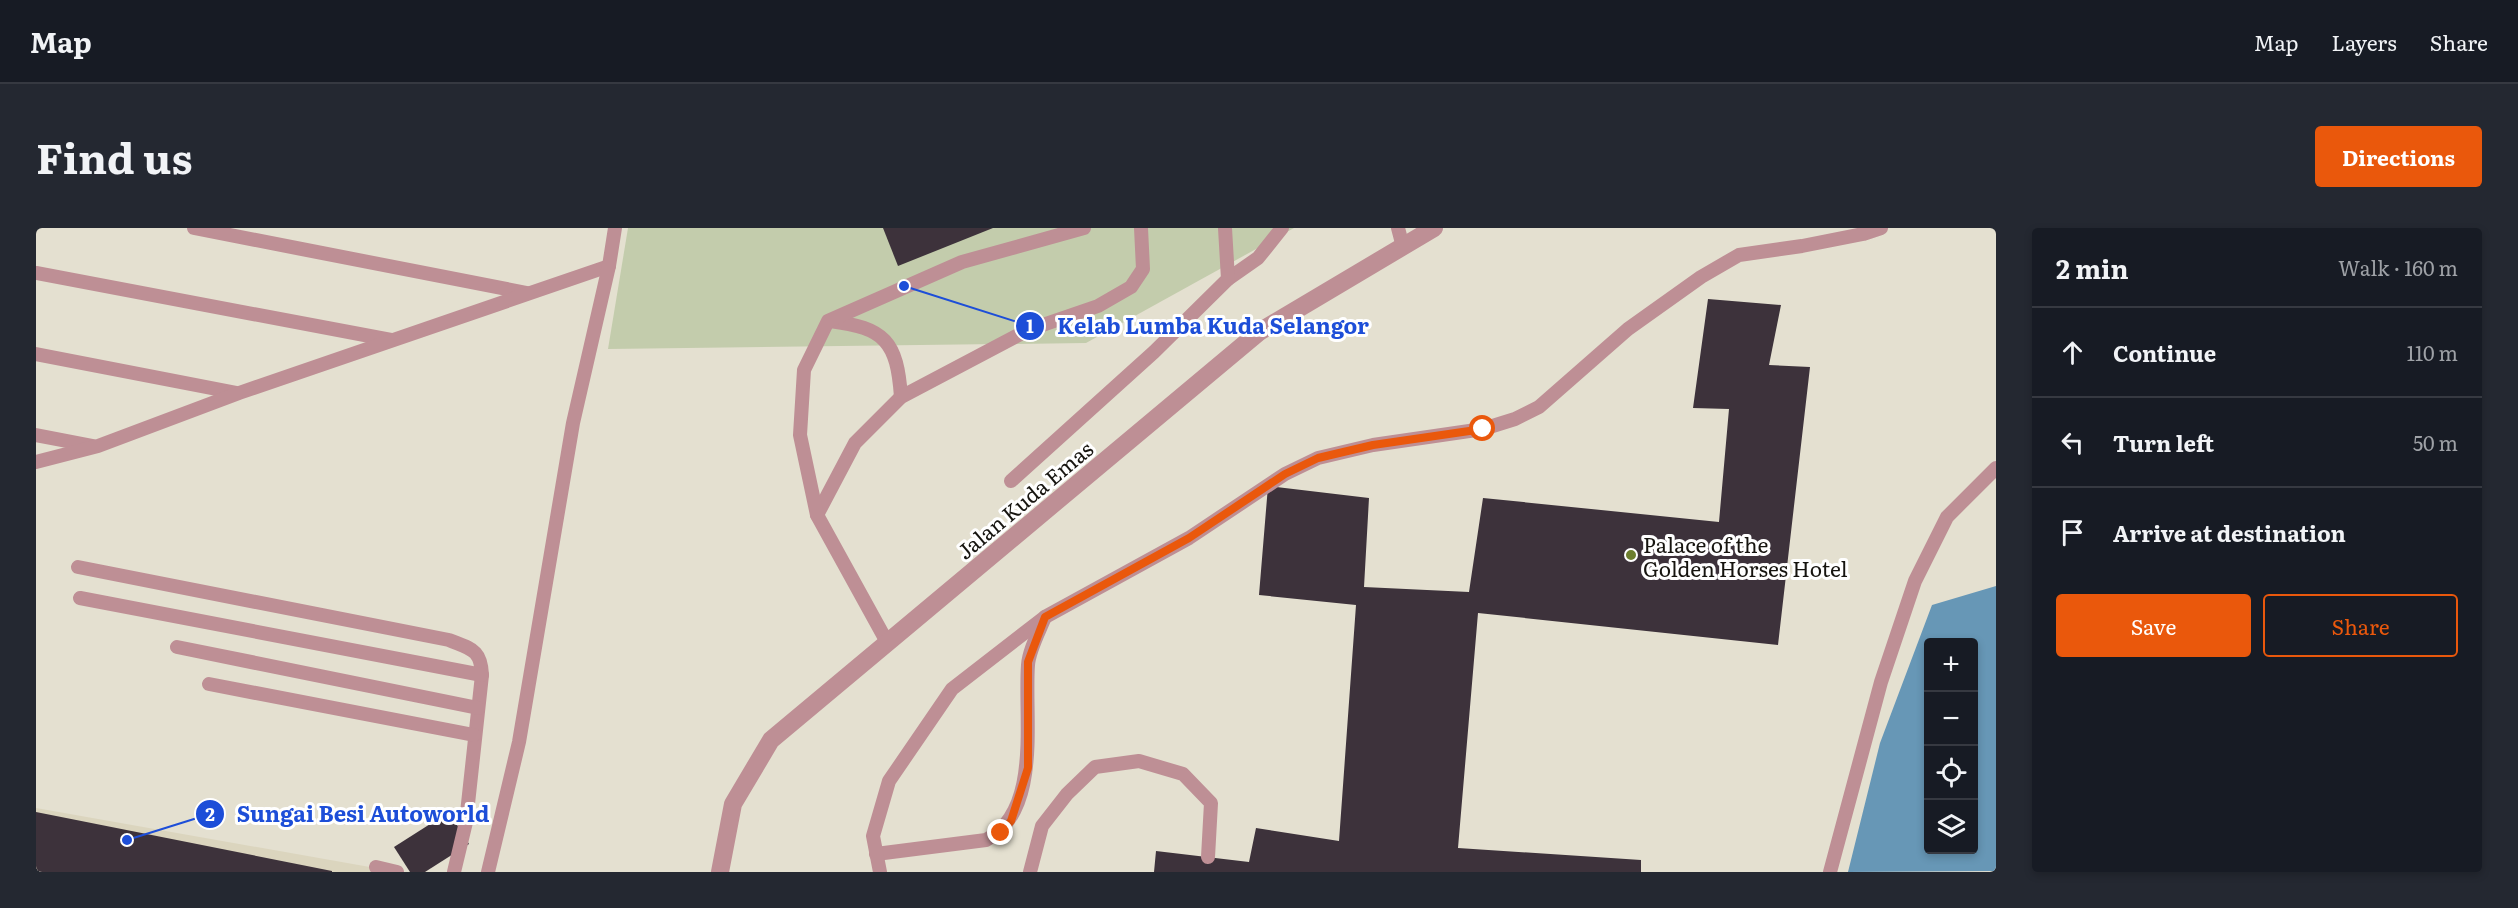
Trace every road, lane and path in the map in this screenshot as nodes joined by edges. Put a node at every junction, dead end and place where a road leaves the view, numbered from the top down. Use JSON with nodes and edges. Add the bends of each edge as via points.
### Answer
{"nodes":[{"id":1,"x":194,"y":228,"type":"edge"},
{"id":2,"x":615,"y":228,"type":"edge"},
{"id":3,"x":1084,"y":228,"type":"edge"},
{"id":4,"x":1141,"y":228,"type":"edge"},
{"id":5,"x":1225,"y":228,"type":"edge"},
{"id":6,"x":1282,"y":228,"type":"edge"},
{"id":7,"x":1398,"y":228,"type":"edge"},
{"id":8,"x":1434,"y":228,"type":"edge"},
{"id":9,"x":1881,"y":228,"type":"edge"},
{"id":10,"x":1403,"y":247,"type":"junction"},
{"id":11,"x":609,"y":266,"type":"junction"},
{"id":12,"x":36,"y":273,"type":"edge"},
{"id":13,"x":1228,"y":279,"type":"junction"},
{"id":14,"x":527,"y":293,"type":"junction"},
{"id":15,"x":828,"y":321,"type":"junction"},
{"id":16,"x":393,"y":340,"type":"junction"},
{"id":17,"x":36,"y":354,"type":"edge"},
{"id":18,"x":239,"y":393,"type":"junction"},
{"id":19,"x":901,"y":397,"type":"junction"},
{"id":20,"x":36,"y":435,"type":"edge"},
{"id":21,"x":98,"y":446,"type":"junction"},
{"id":22,"x":36,"y":462,"type":"edge"},
{"id":23,"x":1996,"y":468,"type":"edge"},
{"id":24,"x":1011,"y":481,"type":"dead end"},
{"id":25,"x":817,"y":515,"type":"junction"},
{"id":26,"x":78,"y":567,"type":"dead end"},
{"id":27,"x":80,"y":598,"type":"dead end"},
{"id":28,"x":1045,"y":617,"type":"junction"},
{"id":29,"x":888,"y":642,"type":"junction"},
{"id":30,"x":177,"y":647,"type":"dead end"},
{"id":31,"x":482,"y":675,"type":"junction"},
{"id":32,"x":209,"y":684,"type":"dead end"},
{"id":33,"x":478,"y":708,"type":"junction"},
{"id":34,"x":474,"y":735,"type":"junction"},
{"id":35,"x":876,"y":854,"type":"junction"},
{"id":36,"x":1208,"y":857,"type":"dead end"},
{"id":37,"x":376,"y":867,"type":"dead end"},
{"id":38,"x":397,"y":872,"type":"edge"},
{"id":39,"x":454,"y":872,"type":"edge"},
{"id":40,"x":488,"y":872,"type":"edge"},
{"id":41,"x":720,"y":872,"type":"edge"},
{"id":42,"x":879,"y":872,"type":"edge"},
{"id":43,"x":1030,"y":872,"type":"edge"},
{"id":44,"x":1830,"y":872,"type":"edge"}],
"edges":[{"from":1,"to":14,"type":"lane"},
{"from":2,"to":11,"type":"lane"},
{"from":3,"to":15,"type":"lane","via":[[962,262]]},
{"from":4,"to":19,"type":"lane","via":[[1143,269],[1131,287],[1098,306],[1028,330]]},
{"from":5,"to":13,"type":"lane"},
{"from":6,"to":13,"type":"lane","via":[[1258,258]]},
{"from":7,"to":10,"type":"lane"},
{"from":8,"to":10,"type":"street","name":"Jalan Kuda Emas"},
{"from":9,"to":28,"type":"lane","via":[[1739,255],[1628,329],[1539,406],[1515,419],[1483,429],[1373,445],[1318,458],[1285,474],[1189,538]]},
{"from":10,"to":29,"type":"street","name":"Jalan Kuda Emas","via":[[1259,332]]},
{"from":11,"to":14,"type":"lane"},
{"from":11,"to":40,"type":"lane","via":[[573,423],[519,742]]},
{"from":12,"to":16,"type":"lane"},
{"from":13,"to":24,"type":"lane","via":[[1154,352]]},
{"from":14,"to":16,"type":"lane"},
{"from":15,"to":19,"type":"lane","via":[[858,325],[883,336],[899,367]]},
{"from":15,"to":25,"type":"lane","via":[[804,370],[800,435]]},
{"from":16,"to":18,"type":"lane"},
{"from":17,"to":18,"type":"lane"},
{"from":18,"to":21,"type":"lane"},
{"from":19,"to":25,"type":"lane","via":[[855,443]]},
{"from":20,"to":21,"type":"lane"},
{"from":21,"to":22,"type":"lane"},
{"from":23,"to":44,"type":"lane","via":[[1947,517],[1915,581],[1881,682]]},
{"from":25,"to":29,"type":"lane"},
{"from":26,"to":31,"type":"lane","via":[[449,640],[474,650],[481,661]]},
{"from":27,"to":31,"type":"lane"},
{"from":28,"to":35,"type":"lane","via":[[952,689],[889,781],[873,836]]},
{"from":28,"to":35,"type":"lane","via":[[1028,662],[1028,768],[1011,821],[1001,833],[986,840]]},
{"from":29,"to":41,"type":"street","name":"Jalan Kuda Emas","via":[[771,740],[733,804]]},
{"from":30,"to":33,"type":"lane"},
{"from":31,"to":33,"type":"lane"},
{"from":32,"to":34,"type":"lane"},
{"from":33,"to":34,"type":"lane"},
{"from":34,"to":39,"type":"lane","via":[[466,822]]},
{"from":35,"to":42,"type":"lane"},
{"from":36,"to":43,"type":"lane","via":[[1211,803],[1183,774],[1139,761],[1095,767],[1067,794],[1042,826]]},
{"from":37,"to":38,"type":"lane"}]}
